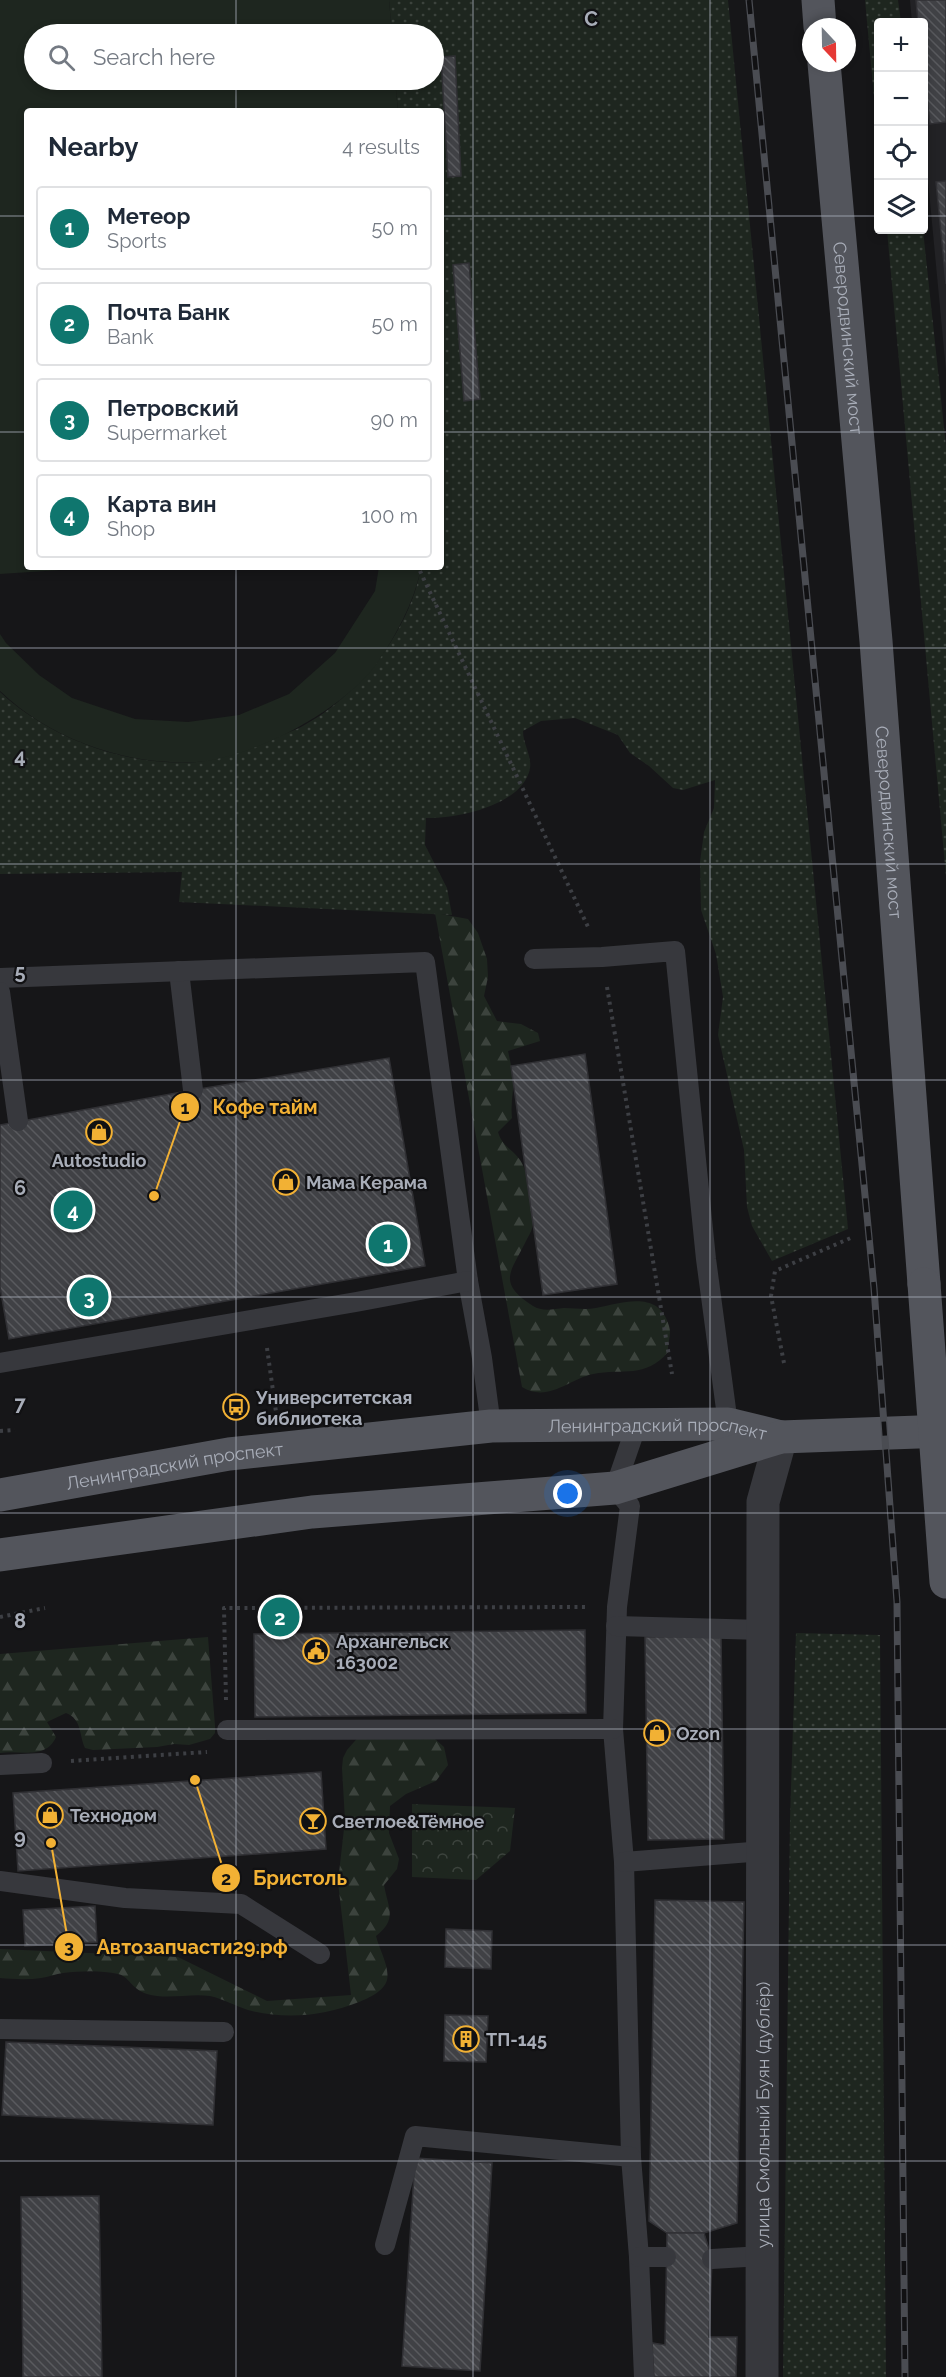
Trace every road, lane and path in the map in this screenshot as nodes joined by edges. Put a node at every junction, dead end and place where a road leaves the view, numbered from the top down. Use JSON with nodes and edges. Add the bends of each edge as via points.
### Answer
{"nodes":[{"id":1,"x":818,"y":0,"type":"edge"},
{"id":2,"x":819,"y":18,"type":"edge"},
{"id":3,"x":825,"y":72,"type":"edge"},
{"id":4,"x":534,"y":959,"type":"dead end"},
{"id":5,"x":179,"y":971,"type":"junction"},
{"id":6,"x":0,"y":978,"type":"edge"},
{"id":7,"x":0,"y":992,"type":"edge"},
{"id":8,"x":193,"y":1090,"type":"dead end"},
{"id":9,"x":18,"y":1121,"type":"dead end"},
{"id":10,"x":853,"y":1237,"type":"dead end"},
{"id":11,"x":468,"y":1281,"type":"junction"},
{"id":12,"x":267,"y":1347,"type":"dead end"},
{"id":13,"x":0,"y":1363,"type":"edge"},
{"id":14,"x":784,"y":1363,"type":"dead end"},
{"id":15,"x":276,"y":1413,"type":"dead end"},
{"id":16,"x":637,"y":1424,"type":"junction"},
{"id":17,"x":728,"y":1424,"type":"junction"},
{"id":18,"x":491,"y":1426,"type":"junction"},
{"id":19,"x":15,"y":1430,"type":"dead end"},
{"id":20,"x":0,"y":1431,"type":"edge"},
{"id":21,"x":946,"y":1431,"type":"edge"},
{"id":22,"x":781,"y":1437,"type":"junction"},
{"id":23,"x":615,"y":1488,"type":"junction"},
{"id":24,"x":0,"y":1495,"type":"edge"},
{"id":25,"x":0,"y":1555,"type":"edge"},
{"id":26,"x":946,"y":1582,"type":"edge"},
{"id":27,"x":45,"y":1608,"type":"dead end"},
{"id":28,"x":617,"y":1616,"type":"junction"},
{"id":29,"x":0,"y":1617,"type":"edge"},
{"id":30,"x":763,"y":1630,"type":"junction"},
{"id":31,"x":613,"y":1729,"type":"junction"},
{"id":32,"x":227,"y":1730,"type":"junction"},
{"id":33,"x":42,"y":1763,"type":"joint"},
{"id":34,"x":0,"y":1765,"type":"edge"},
{"id":35,"x":764,"y":1851,"type":"junction"},
{"id":36,"x":624,"y":1862,"type":"junction"},
{"id":37,"x":0,"y":1881,"type":"edge"},
{"id":38,"x":320,"y":1954,"type":"dead end"},
{"id":39,"x":0,"y":2029,"type":"edge"},
{"id":40,"x":224,"y":2032,"type":"dead end"},
{"id":41,"x":631,"y":2157,"type":"junction"},
{"id":42,"x":385,"y":2245,"type":"dead end"},
{"id":43,"x":762,"y":2256,"type":"junction"},
{"id":44,"x":639,"y":2257,"type":"junction"},
{"id":45,"x":666,"y":2257,"type":"dead end"},
{"id":46,"x":712,"y":2259,"type":"dead end"},
{"id":47,"x":644,"y":2377,"type":"edge"},
{"id":48,"x":762,"y":2377,"type":"edge"}],
"edges":[{"from":1,"to":2,"type":"main road"},
{"from":3,"to":26,"type":"main road","name":"Северодвинский мост","bridge":true,"via":[[876,641]]},
{"from":4,"to":17,"type":"lane","via":[[675,951],[706,1259]]},
{"from":5,"to":6,"type":"lane"},
{"from":5,"to":8,"type":"lane"},
{"from":5,"to":11,"type":"lane","via":[[425,962]]},
{"from":7,"to":9,"type":"lane"},
{"from":10,"to":14,"type":"path","via":[[775,1271],[771,1296]]},
{"from":11,"to":13,"type":"lane"},
{"from":11,"to":18,"type":"lane"},
{"from":12,"to":15,"type":"path"},
{"from":16,"to":17,"type":"main road","name":"Ленинградский проспект"},
{"from":16,"to":18,"type":"main road","name":"Ленинградский проспект"},
{"from":16,"to":23,"type":"lane"},
{"from":17,"to":22,"type":"main road","name":"Ленинградский проспект"},
{"from":18,"to":24,"type":"main road","name":"Ленинградский проспект","via":[[229,1454]]},
{"from":19,"to":20,"type":"path"},
{"from":21,"to":22,"type":"main road"},
{"from":22,"to":23,"type":"main road","name":"Ленинградский проспект"},
{"from":22,"to":30,"type":"street","name":"улица Смольный Буян (дублёр)","via":[[764,1502]]},
{"from":23,"to":25,"type":"main road","name":"Ленинградский проспект","via":[[312,1512]]},
{"from":23,"to":28,"type":"lane","via":[[630,1506]]},
{"from":27,"to":29,"type":"path"},
{"from":28,"to":30,"type":"lane"},
{"from":28,"to":31,"type":"lane"},
{"from":28,"to":32,"type":"path","via":[[224,1608]]},
{"from":30,"to":35,"type":"street","name":"улица Смольный Буян (дублёр)"},
{"from":31,"to":32,"type":"lane"},
{"from":31,"to":36,"type":"lane"},
{"from":32,"to":33,"type":"path","via":[[226,1751]]},
{"from":33,"to":34,"type":"lane"},
{"from":35,"to":36,"type":"lane"},
{"from":35,"to":43,"type":"street","name":"улица Смольный Буян (дублёр)"},
{"from":36,"to":41,"type":"lane"},
{"from":37,"to":38,"type":"lane","via":[[125,1898],[241,1904]]},
{"from":39,"to":40,"type":"lane"},
{"from":41,"to":42,"type":"lane","via":[[416,2136]]},
{"from":41,"to":44,"type":"lane"},
{"from":43,"to":46,"type":"lane"},
{"from":43,"to":48,"type":"street","name":"улица Смольный Буян (дублёр)"},
{"from":44,"to":45,"type":"lane"},
{"from":44,"to":47,"type":"lane"}]}
